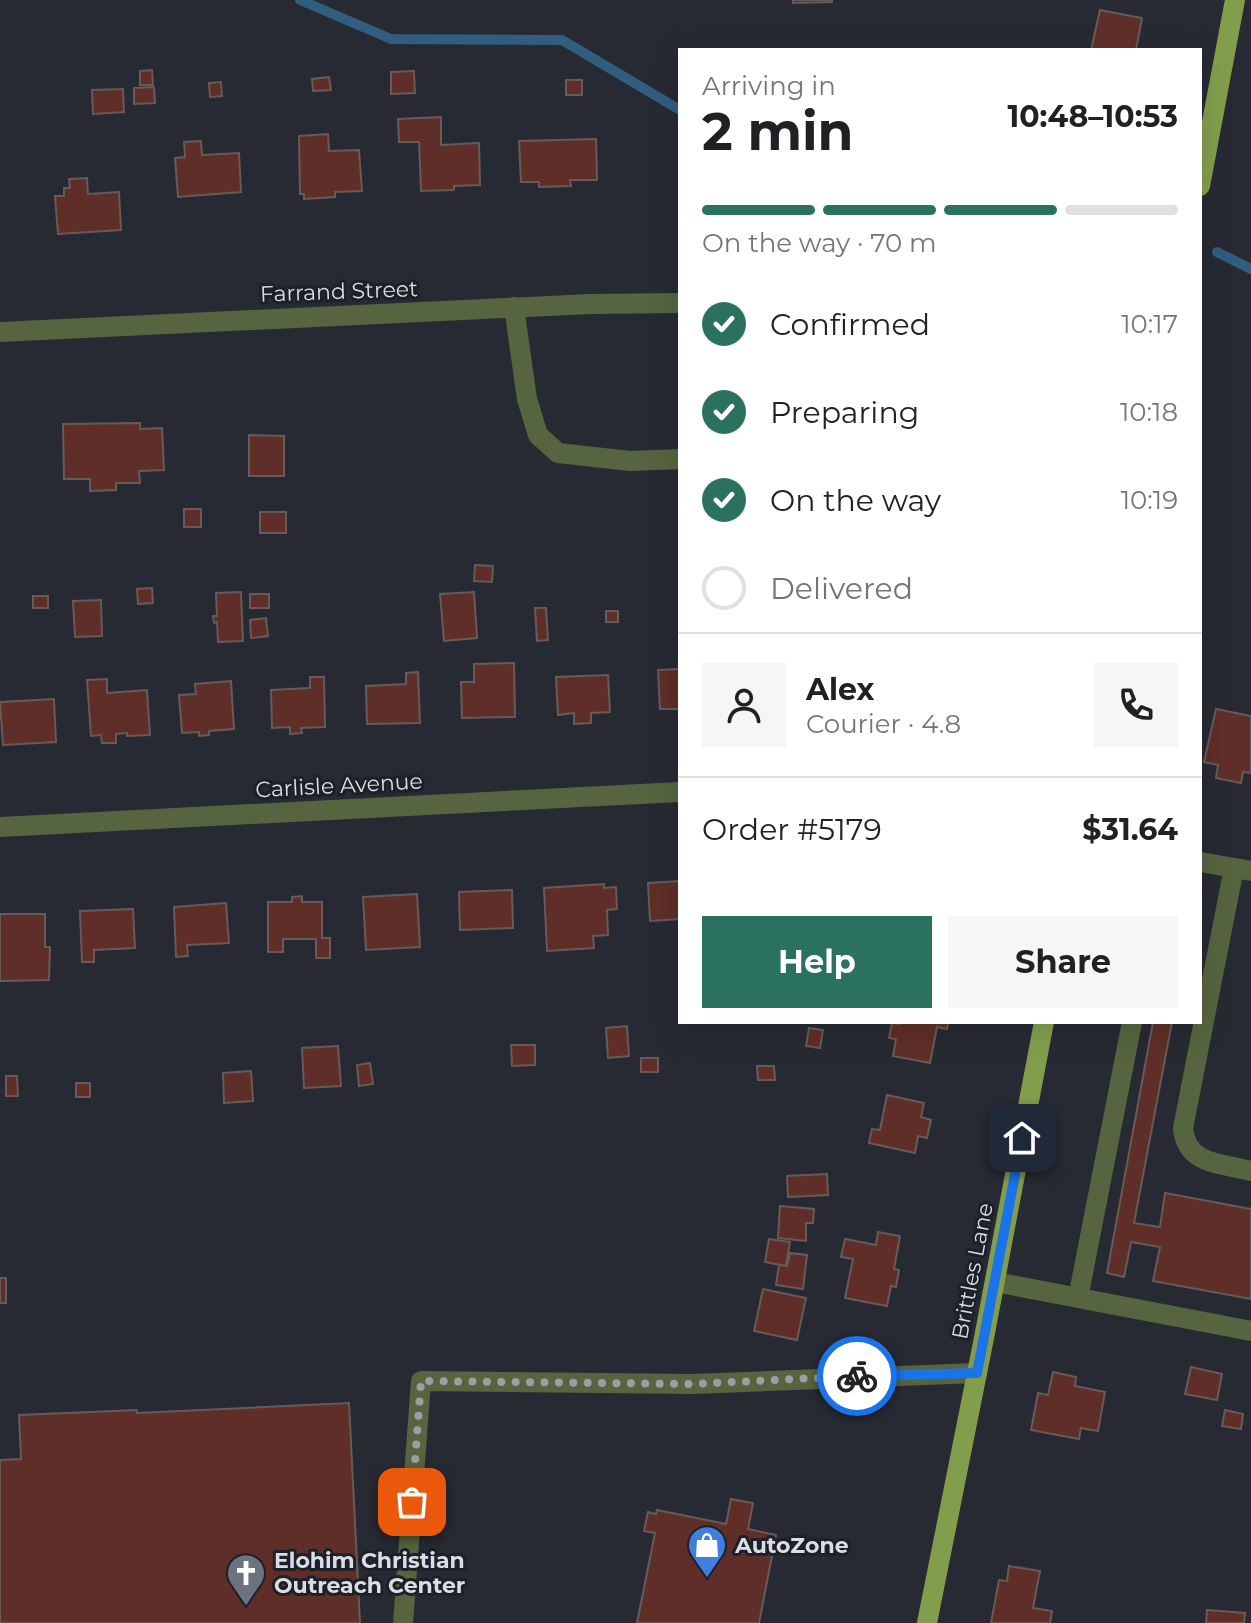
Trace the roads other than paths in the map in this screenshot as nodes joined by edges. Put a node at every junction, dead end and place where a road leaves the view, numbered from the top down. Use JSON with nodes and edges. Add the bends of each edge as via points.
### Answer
{"nodes":[{"id":1,"x":1235,"y":0,"type":"edge"},
{"id":2,"x":1202,"y":175,"type":"edge"},
{"id":3,"x":678,"y":303,"type":"edge"},
{"id":4,"x":514,"y":307,"type":"junction"},
{"id":5,"x":0,"y":332,"type":"edge"},
{"id":6,"x":678,"y":459,"type":"edge"},
{"id":7,"x":678,"y":792,"type":"edge"},
{"id":8,"x":0,"y":827,"type":"edge"},
{"id":9,"x":1202,"y":862,"type":"edge"},
{"id":10,"x":1242,"y":870,"type":"edge"},
{"id":11,"x":1044,"y":1024,"type":"edge"},
{"id":12,"x":1132,"y":1024,"type":"edge"},
{"id":13,"x":1251,"y":1171,"type":"edge"},
{"id":14,"x":995,"y":1282,"type":"junction"},
{"id":15,"x":1078,"y":1298,"type":"junction"},
{"id":16,"x":1251,"y":1331,"type":"edge"},
{"id":17,"x":977,"y":1373,"type":"junction"},
{"id":18,"x":403,"y":1623,"type":"edge"},
{"id":19,"x":927,"y":1623,"type":"edge"}],
"edges":[{"from":1,"to":2,"type":"main road"},
{"from":3,"to":4,"type":"street","name":"Farrand Street"},
{"from":4,"to":5,"type":"street","name":"Farrand Street"},
{"from":4,"to":6,"type":"street","via":[[527,399],[538,435],[558,453],[630,461]]},
{"from":7,"to":8,"type":"street","name":"Carlisle Avenue"},
{"from":9,"to":10,"type":"street"},
{"from":10,"to":13,"type":"street","via":[[1183,1128],[1184,1141],[1198,1157]]},
{"from":11,"to":14,"type":"main road","name":"Brittles Lane"},
{"from":12,"to":15,"type":"street"},
{"from":14,"to":15,"type":"street"},
{"from":14,"to":17,"type":"main road","name":"Brittles Lane"},
{"from":15,"to":16,"type":"street"},
{"from":17,"to":18,"type":"street","via":[[693,1384],[421,1381]]},
{"from":17,"to":19,"type":"main road","name":"Brittles Lane"}]}
